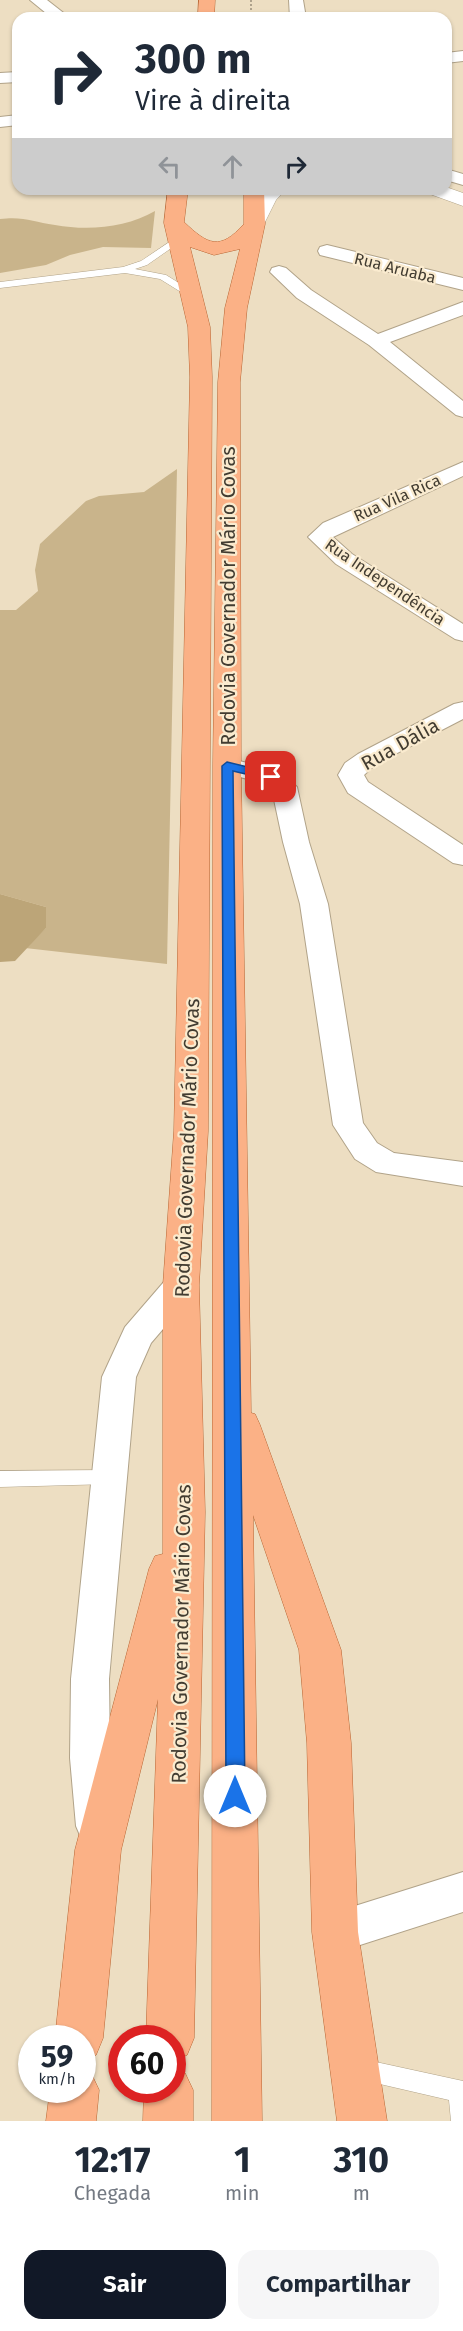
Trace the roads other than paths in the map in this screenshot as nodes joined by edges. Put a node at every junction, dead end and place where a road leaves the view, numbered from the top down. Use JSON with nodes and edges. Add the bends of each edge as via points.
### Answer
{"nodes":[{"id":1,"x":37,"y":0,"type":"edge"},
{"id":2,"x":54,"y":12,"type":"edge"},
{"id":3,"x":254,"y":195,"type":"edge"},
{"id":4,"x":269,"y":195,"type":"edge"},
{"id":5,"x":178,"y":209,"type":"edge"},
{"id":6,"x":255,"y":224,"type":"junction"},
{"id":7,"x":327,"y":251,"type":"dead end"},
{"id":8,"x":125,"y":270,"type":"junction"},
{"id":9,"x":279,"y":272,"type":"dead end"},
{"id":10,"x":463,"y":284,"type":"edge"},
{"id":11,"x":0,"y":285,"type":"edge"},
{"id":12,"x":192,"y":296,"type":"junction"},
{"id":13,"x":463,"y":308,"type":"edge"},
{"id":14,"x":376,"y":341,"type":"junction"},
{"id":15,"x":463,"y":411,"type":"edge"},
{"id":16,"x":463,"y":468,"type":"edge"},
{"id":17,"x":331,"y":528,"type":"joint"},
{"id":18,"x":463,"y":634,"type":"edge"},
{"id":19,"x":463,"y":709,"type":"edge"},
{"id":20,"x":227,"y":766,"type":"junction"},
{"id":21,"x":463,"y":857,"type":"edge"},
{"id":22,"x":463,"y":1174,"type":"edge"},
{"id":23,"x":181,"y":1285,"type":"junction"},
{"id":24,"x":233,"y":1401,"type":"junction"},
{"id":25,"x":110,"y":1477,"type":"junction"},
{"id":26,"x":0,"y":1479,"type":"edge"},
{"id":27,"x":185,"y":1512,"type":"junction"},
{"id":28,"x":98,"y":1850,"type":"junction"},
{"id":29,"x":463,"y":1892,"type":"edge"},
{"id":30,"x":334,"y":1932,"type":"junction"},
{"id":31,"x":80,"y":2025,"type":"edge"},
{"id":32,"x":170,"y":2025,"type":"edge"},
{"id":33,"x":359,"y":2102,"type":"edge"},
{"id":34,"x":73,"y":2103,"type":"edge"},
{"id":35,"x":168,"y":2103,"type":"edge"},
{"id":36,"x":71,"y":2121,"type":"edge"},
{"id":37,"x":168,"y":2121,"type":"edge"},
{"id":38,"x":237,"y":2121,"type":"edge"},
{"id":39,"x":462,"y":2121,"type":"edge"}],
"edges":[{"from":1,"to":2,"type":"street"},
{"from":3,"to":6,"type":"main road","name":"Rodovia Governador Mário Covas"},
{"from":4,"to":6,"type":"street"},
{"from":5,"to":6,"type":"main road","via":[[199,245],[220,248],[238,244]]},
{"from":5,"to":8,"type":"lane","via":[[144,264]]},
{"from":5,"to":12,"type":"main road","name":"Rodovia Governador Mário Covas"},
{"from":6,"to":20,"type":"main road","name":"Rodovia Governador Mário Covas","via":[[231,343]]},
{"from":7,"to":10,"type":"street","name":"Rua Aruaba"},
{"from":8,"to":11,"type":"lane"},
{"from":8,"to":12,"type":"lane","via":[[163,277]]},
{"from":9,"to":14,"type":"street","via":[[304,294]]},
{"from":12,"to":23,"type":"main road","name":"Rodovia Governador Mário Covas","via":[[199,327],[201,377],[191,1131]]},
{"from":13,"to":14,"type":"street"},
{"from":14,"to":15,"type":"street"},
{"from":16,"to":17,"type":"street","name":"Rua Vila Rica"},
{"from":17,"to":18,"type":"street","name":"Rua Independência","via":[[319,537],[324,543]]},
{"from":19,"to":21,"type":"street","name":"Rua Dália","via":[[367,759],[351,775],[357,787]]},
{"from":20,"to":22,"type":"street","via":[[271,777],[284,788],[314,904],[348,1125],[366,1151],[387,1164]]},
{"from":20,"to":24,"type":"main road","name":"Rodovia Governador Mário Covas"},
{"from":23,"to":25,"type":"street","via":[[137,1336],[119,1377]]},
{"from":23,"to":27,"type":"main road","name":"Rodovia Governador Mário Covas"},
{"from":24,"to":30,"type":"main road","via":[[320,1650],[329,1743]]},
{"from":24,"to":38,"type":"main road","name":"Rodovia Governador Mário Covas"},
{"from":25,"to":26,"type":"lane"},
{"from":25,"to":28,"type":"street","via":[[90,1679],[90,1758]]},
{"from":27,"to":28,"type":"main road"},
{"from":27,"to":32,"type":"main road","name":"Rodovia Governador Mário Covas"},
{"from":28,"to":31,"type":"main road"},
{"from":29,"to":30,"type":"street"},
{"from":30,"to":33,"type":"main road"},
{"from":33,"to":39,"type":"lane","via":[[459,2091]]},
{"from":34,"to":36,"type":"main road"},
{"from":35,"to":37,"type":"main road"}]}
